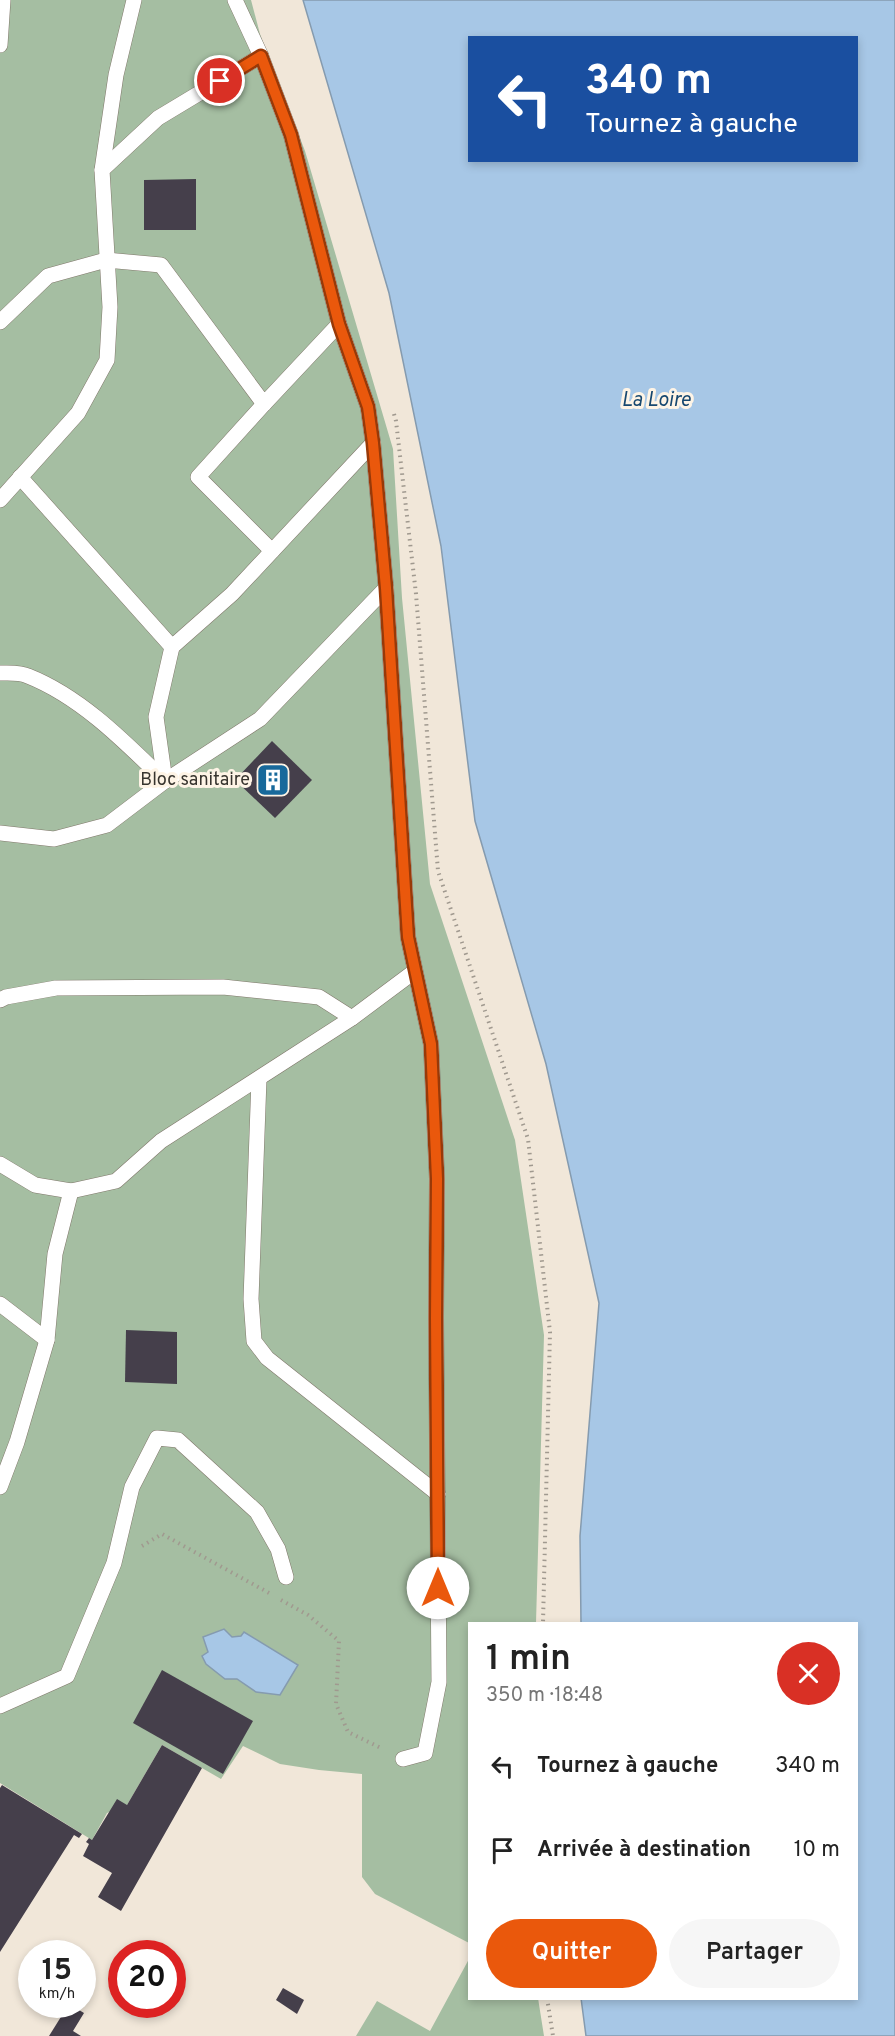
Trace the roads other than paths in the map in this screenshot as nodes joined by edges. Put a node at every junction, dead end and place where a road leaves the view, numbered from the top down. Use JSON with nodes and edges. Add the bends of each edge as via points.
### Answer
{"nodes":[{"id":1,"x":3,"y":0,"type":"edge"},
{"id":2,"x":134,"y":0,"type":"edge"},
{"id":3,"x":235,"y":0,"type":"edge"},
{"id":4,"x":0,"y":45,"type":"edge"},
{"id":5,"x":261,"y":56,"type":"junction"},
{"id":6,"x":102,"y":170,"type":"junction"},
{"id":7,"x":106,"y":260,"type":"junction"},
{"id":8,"x":0,"y":322,"type":"edge"},
{"id":9,"x":339,"y":324,"type":"junction"},
{"id":10,"x":264,"y":404,"type":"junction"},
{"id":11,"x":373,"y":443,"type":"junction"},
{"id":12,"x":21,"y":477,"type":"junction"},
{"id":13,"x":0,"y":500,"type":"edge"},
{"id":14,"x":272,"y":551,"type":"junction"},
{"id":15,"x":386,"y":588,"type":"junction"},
{"id":16,"x":172,"y":647,"type":"junction"},
{"id":17,"x":0,"y":673,"type":"edge"},
{"id":18,"x":165,"y":781,"type":"junction"},
{"id":19,"x":0,"y":833,"type":"edge"},
{"id":20,"x":416,"y":971,"type":"junction"},
{"id":21,"x":0,"y":1000,"type":"edge"},
{"id":22,"x":352,"y":1018,"type":"junction"},
{"id":23,"x":259,"y":1078,"type":"junction"},
{"id":24,"x":0,"y":1164,"type":"edge"},
{"id":25,"x":71,"y":1191,"type":"junction"},
{"id":26,"x":0,"y":1304,"type":"edge"},
{"id":27,"x":47,"y":1340,"type":"junction"},
{"id":28,"x":0,"y":1487,"type":"edge"},
{"id":29,"x":438,"y":1494,"type":"junction"},
{"id":30,"x":286,"y":1577,"type":"dead end"},
{"id":31,"x":0,"y":1706,"type":"edge"},
{"id":32,"x":403,"y":1759,"type":"road end"}],
"edges":[{"from":1,"to":4,"type":"lane"},
{"from":2,"to":6,"type":"lane","via":[[116,75]]},
{"from":3,"to":5,"type":"lane"},
{"from":5,"to":6,"type":"lane","via":[[158,118]]},
{"from":5,"to":9,"type":"lane","via":[[291,135]]},
{"from":6,"to":7,"type":"lane"},
{"from":7,"to":8,"type":"lane","via":[[48,276]]},
{"from":7,"to":10,"type":"lane","via":[[161,265]]},
{"from":7,"to":12,"type":"lane","via":[[110,307],[107,360],[78,413]]},
{"from":9,"to":10,"type":"lane"},
{"from":9,"to":11,"type":"lane","via":[[368,407]]},
{"from":10,"to":14,"type":"lane","via":[[198,477]]},
{"from":11,"to":14,"type":"lane"},
{"from":11,"to":15,"type":"lane"},
{"from":12,"to":13,"type":"lane"},
{"from":12,"to":16,"type":"lane"},
{"from":14,"to":16,"type":"lane","via":[[232,594]]},
{"from":15,"to":18,"type":"lane","via":[[260,719]]},
{"from":15,"to":20,"type":"lane","via":[[408,937]]},
{"from":16,"to":18,"type":"lane","via":[[156,717]]},
{"from":17,"to":18,"type":"lane","via":[[26,675],[73,700]]},
{"from":18,"to":19,"type":"lane","via":[[107,825],[54,839]]},
{"from":20,"to":22,"type":"lane"},
{"from":20,"to":29,"type":"lane","via":[[431,1044],[437,1179]]},
{"from":21,"to":22,"type":"lane","via":[[56,988],[222,987],[319,997]]},
{"from":22,"to":23,"type":"lane"},
{"from":23,"to":25,"type":"lane","via":[[161,1141],[116,1181]]},
{"from":23,"to":29,"type":"lane","via":[[251,1299],[254,1341],[267,1358]]},
{"from":24,"to":25,"type":"lane","via":[[35,1185]]},
{"from":25,"to":27,"type":"lane","via":[[55,1254]]},
{"from":26,"to":27,"type":"lane"},
{"from":27,"to":28,"type":"lane"},
{"from":29,"to":32,"type":"lane","via":[[439,1682],[425,1753]]},
{"from":30,"to":31,"type":"lane","via":[[278,1549],[257,1512],[177,1440],[157,1438],[132,1487],[114,1563],[67,1676]]}]}
